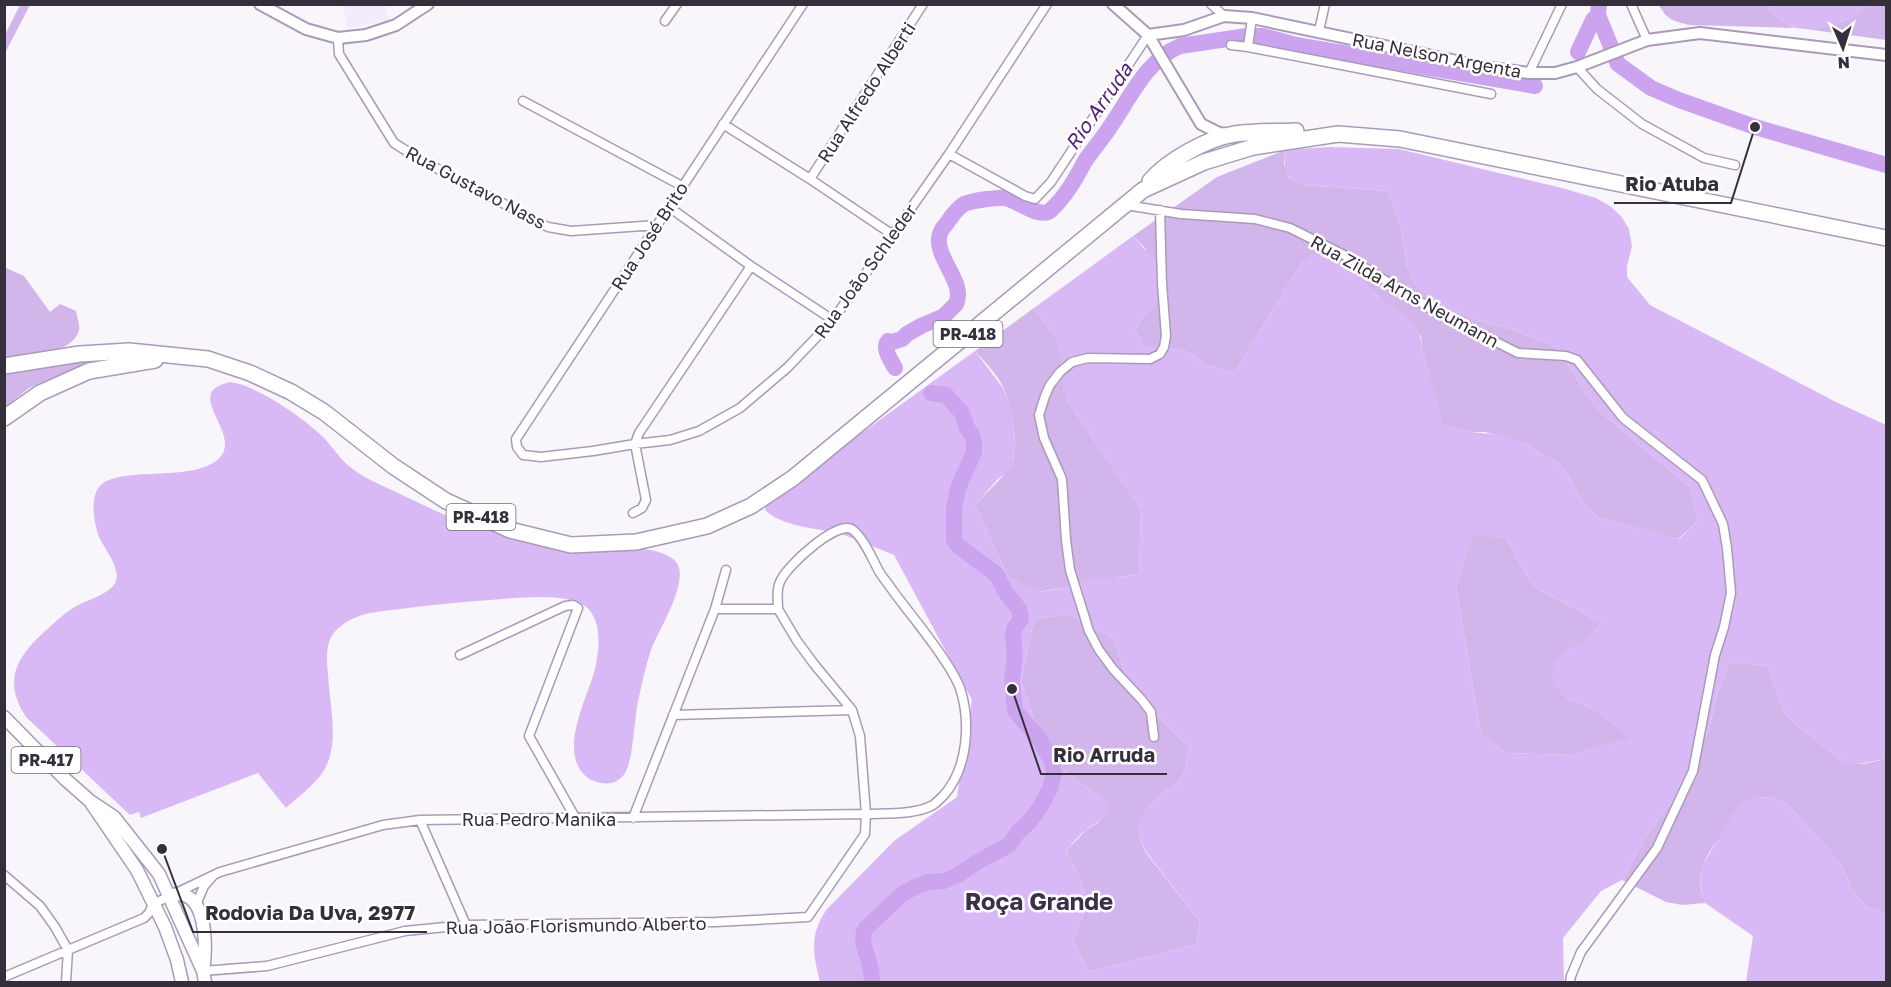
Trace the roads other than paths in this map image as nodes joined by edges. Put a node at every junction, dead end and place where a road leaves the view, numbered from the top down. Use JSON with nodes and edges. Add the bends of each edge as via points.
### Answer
{"nodes":[{"id":1,"x":260,"y":4,"type":"edge"},
{"id":2,"x":428,"y":4,"type":"edge"},
{"id":3,"x":676,"y":4,"type":"edge"},
{"id":4,"x":803,"y":4,"type":"edge"},
{"id":5,"x":922,"y":4,"type":"edge"},
{"id":6,"x":1047,"y":4,"type":"edge"},
{"id":7,"x":1113,"y":4,"type":"edge"},
{"id":8,"x":1211,"y":4,"type":"edge"},
{"id":9,"x":1324,"y":4,"type":"edge"},
{"id":10,"x":1562,"y":4,"type":"edge"},
{"id":11,"x":1631,"y":4,"type":"edge"},
{"id":12,"x":1224,"y":16,"type":"junction"},
{"id":13,"x":1252,"y":18,"type":"junction"},
{"id":14,"x":665,"y":21,"type":"dead end"},
{"id":15,"x":1319,"y":31,"type":"junction"},
{"id":16,"x":1148,"y":35,"type":"junction"},
{"id":17,"x":338,"y":38,"type":"junction"},
{"id":18,"x":1642,"y":42,"type":"junction"},
{"id":19,"x":1231,"y":45,"type":"dead end"},
{"id":20,"x":1248,"y":47,"type":"junction"},
{"id":21,"x":1887,"y":55,"type":"edge"},
{"id":22,"x":1577,"y":67,"type":"junction"},
{"id":23,"x":1529,"y":73,"type":"junction"},
{"id":24,"x":1491,"y":94,"type":"dead end"},
{"id":25,"x":523,"y":101,"type":"dead end"},
{"id":26,"x":723,"y":124,"type":"junction"},
{"id":27,"x":1201,"y":124,"type":"junction"},
{"id":28,"x":1233,"y":134,"type":"junction"},
{"id":29,"x":1338,"y":134,"type":"junction"},
{"id":30,"x":1198,"y":147,"type":"junction"},
{"id":31,"x":949,"y":154,"type":"junction"},
{"id":32,"x":1735,"y":165,"type":"dead end"},
{"id":33,"x":810,"y":178,"type":"junction"},
{"id":34,"x":682,"y":186,"type":"junction"},
{"id":35,"x":1143,"y":190,"type":"junction"},
{"id":36,"x":1125,"y":204,"type":"junction"},
{"id":37,"x":669,"y":207,"type":"junction"},
{"id":38,"x":1160,"y":210,"type":"junction"},
{"id":39,"x":657,"y":225,"type":"junction"},
{"id":40,"x":893,"y":235,"type":"junction"},
{"id":41,"x":1887,"y":238,"type":"edge"},
{"id":42,"x":751,"y":266,"type":"junction"},
{"id":43,"x":833,"y":320,"type":"junction"},
{"id":44,"x":194,"y":358,"type":"junction"},
{"id":45,"x":4,"y":366,"type":"edge"},
{"id":46,"x":4,"y":418,"type":"edge"},
{"id":47,"x":634,"y":444,"type":"junction"},
{"id":48,"x":541,"y":457,"type":"joint"},
{"id":49,"x":633,"y":513,"type":"dead end"},
{"id":50,"x":726,"y":570,"type":"dead end"},
{"id":51,"x":715,"y":609,"type":"junction"},
{"id":52,"x":778,"y":609,"type":"junction"},
{"id":53,"x":460,"y":655,"type":"dead end"},
{"id":54,"x":852,"y":710,"type":"junction"},
{"id":55,"x":673,"y":715,"type":"junction"},
{"id":56,"x":4,"y":717,"type":"edge"},
{"id":57,"x":1155,"y":737,"type":"dead end"},
{"id":58,"x":90,"y":801,"type":"junction"},
{"id":59,"x":866,"y":814,"type":"junction"},
{"id":60,"x":633,"y":818,"type":"junction"},
{"id":61,"x":576,"y":819,"type":"junction"},
{"id":62,"x":420,"y":820,"type":"junction"},
{"id":63,"x":219,"y":872,"type":"junction"},
{"id":64,"x":4,"y":875,"type":"edge"},
{"id":65,"x":169,"y":896,"type":"junction"},
{"id":66,"x":153,"y":904,"type":"junction"},
{"id":67,"x":196,"y":904,"type":"junction"},
{"id":68,"x":466,"y":925,"type":"junction"},
{"id":69,"x":68,"y":950,"type":"junction"},
{"id":70,"x":204,"y":977,"type":"edge"},
{"id":71,"x":4,"y":978,"type":"edge"},
{"id":72,"x":66,"y":982,"type":"edge"},
{"id":73,"x":182,"y":982,"type":"edge"},
{"id":74,"x":1570,"y":982,"type":"edge"}],
"edges":[{"from":1,"to":17,"type":"main road","via":[[306,29]]},
{"from":2,"to":17,"type":"main road","via":[[396,25],[366,35]]},
{"from":3,"to":14,"type":"street"},
{"from":4,"to":26,"type":"street","name":"Rua José Brito"},
{"from":5,"to":33,"type":"street","name":"Rua Alfredo Alberti"},
{"from":6,"to":31,"type":"street","name":"Rua João Schleder"},
{"from":7,"to":16,"type":"main road"},
{"from":8,"to":12,"type":"street"},
{"from":9,"to":15,"type":"street"},
{"from":10,"to":23,"type":"street"},
{"from":11,"to":18,"type":"street"},
{"from":12,"to":13,"type":"main road","name":"Rua Nelson Argenta"},
{"from":12,"to":16,"type":"main road","name":"Rua Nelson Argenta","via":[[1184,30]]},
{"from":13,"to":15,"type":"main road","name":"Rua Nelson Argenta"},
{"from":13,"to":20,"type":"street"},
{"from":15,"to":23,"type":"main road","name":"Rua Nelson Argenta"},
{"from":16,"to":27,"type":"main road"},
{"from":16,"to":31,"type":"street","via":[[1052,182],[1035,199]]},
{"from":17,"to":39,"type":"street","name":"Rua Gustavo Nass","via":[[339,54],[394,143],[420,160],[548,227],[571,231]]},
{"from":18,"to":21,"type":"main road","name":"Rua Nelson Argenta","via":[[1700,33]]},
{"from":18,"to":22,"type":"main road","name":"Rua Nelson Argenta"},
{"from":19,"to":20,"type":"street","name":"Rua Nelson Argenta"},
{"from":20,"to":24,"type":"street","name":"Rua Nelson Argenta"},
{"from":22,"to":23,"type":"main road","name":"Rua Nelson Argenta","via":[[1555,73]]},
{"from":22,"to":32,"type":"street","via":[[1597,89],[1642,124],[1704,158]]},
{"from":25,"to":34,"type":"street"},
{"from":26,"to":33,"type":"street"},
{"from":26,"to":34,"type":"street","name":"Rua José Brito"},
{"from":27,"to":28,"type":"main road","via":[[1218,133]]},
{"from":27,"to":30,"type":"main road"},
{"from":28,"to":29,"type":"highway"},
{"from":28,"to":30,"type":"highway"},
{"from":29,"to":35,"type":"highway","number":"PR-418","via":[[1252,147],[1204,162]]},
{"from":29,"to":41,"type":"highway","number":"PR-418","via":[[1400,139]]},
{"from":30,"to":35,"type":"highway","via":[[1174,161]]},
{"from":31,"to":40,"type":"street","name":"Rua João Schleder"},
{"from":33,"to":40,"type":"street"},
{"from":34,"to":37,"type":"street","name":"Rua José Brito"},
{"from":35,"to":36,"type":"highway","number":"PR-418"},
{"from":36,"to":38,"type":"street","name":"Rua Zilda Arns Neumann"},
{"from":36,"to":44,"type":"highway","number":"PR-418","via":[[793,478],[751,507],[707,526],[636,542],[571,545],[510,530],[446,501],[291,392],[250,372]]},
{"from":37,"to":39,"type":"street","name":"Rua José Brito"},
{"from":37,"to":42,"type":"street"},
{"from":38,"to":57,"type":"street","via":[[1166,336],[1160,354],[1150,359],[1088,358],[1072,362],[1050,385],[1040,415],[1044,438],[1062,479],[1070,570],[1089,631],[1113,669],[1151,712]]},
{"from":38,"to":74,"type":"street","name":"Rua Zilda Arns Neumann","via":[[1255,219],[1290,228],[1344,255],[1433,310],[1518,353],[1577,360],[1623,418],[1702,480],[1723,524],[1731,593],[1714,655],[1694,771],[1658,848],[1581,952]]},
{"from":39,"to":48,"type":"street","name":"Rua José Brito","via":[[516,439],[523,455]]},
{"from":40,"to":43,"type":"street","name":"Rua João Schleder"},
{"from":42,"to":43,"type":"street"},
{"from":42,"to":47,"type":"street"},
{"from":43,"to":47,"type":"street","name":"Rua João Schleder","via":[[788,368],[740,408],[699,431],[670,440]]},
{"from":44,"to":45,"type":"highway","number":"PR-418","via":[[129,351]]},
{"from":44,"to":46,"type":"highway","number":"PR-418","via":[[143,360],[89,371],[40,393]]},
{"from":47,"to":48,"type":"street","name":"Rua João Schleder"},
{"from":47,"to":49,"type":"street","via":[[646,500]]},
{"from":50,"to":51,"type":"street"},
{"from":51,"to":52,"type":"street"},
{"from":51,"to":55,"type":"street"},
{"from":52,"to":54,"type":"street","via":[[797,641]]},
{"from":52,"to":59,"type":"street","name":"Rua Pedro Manika","via":[[777,592],[786,570],[836,530],[852,529],[960,687],[967,720],[965,745],[949,789],[933,805],[905,813]]},
{"from":53,"to":61,"type":"street","via":[[566,606],[573,604],[578,608],[529,736]]},
{"from":54,"to":55,"type":"street"},
{"from":54,"to":59,"type":"street","via":[[860,736]]},
{"from":55,"to":60,"type":"street"},
{"from":56,"to":58,"type":"main road","number":"PR-417"},
{"from":58,"to":65,"type":"main road","number":"PR-417","via":[[114,817],[159,874]]},
{"from":58,"to":66,"type":"main road","number":"PR-417","via":[[137,870]]},
{"from":59,"to":60,"type":"street","name":"Rua Pedro Manika"},
{"from":59,"to":68,"type":"street","name":"Rua João Florismundo Alberto","via":[[865,834],[808,917]]},
{"from":60,"to":61,"type":"street","name":"Rua Pedro Manika"},
{"from":61,"to":62,"type":"street","name":"Rua Pedro Manika"},
{"from":62,"to":63,"type":"street","name":"Rua Pedro Manika","via":[[383,825]]},
{"from":62,"to":68,"type":"street"},
{"from":63,"to":65,"type":"street","name":"Rua Pedro Manika"},
{"from":63,"to":67,"type":"street","via":[[204,886]]},
{"from":64,"to":69,"type":"street","via":[[40,906]]},
{"from":65,"to":66,"type":"street","name":"Rua Pedro Manika"},
{"from":65,"to":67,"type":"main road","via":[[182,893]]},
{"from":65,"to":70,"type":"main road","number":"PR-417"},
{"from":66,"to":69,"type":"street","name":"Rua Pedro Manika","via":[[144,918]]},
{"from":66,"to":73,"type":"main road","number":"PR-417","via":[[165,927]]},
{"from":67,"to":70,"type":"main road","via":[[206,940]]},
{"from":68,"to":70,"type":"street","name":"Rua João Florismundo Alberto","via":[[405,931],[267,966]]},
{"from":69,"to":71,"type":"street","name":"Rua Pedro Manika"},
{"from":69,"to":72,"type":"street"}]}
